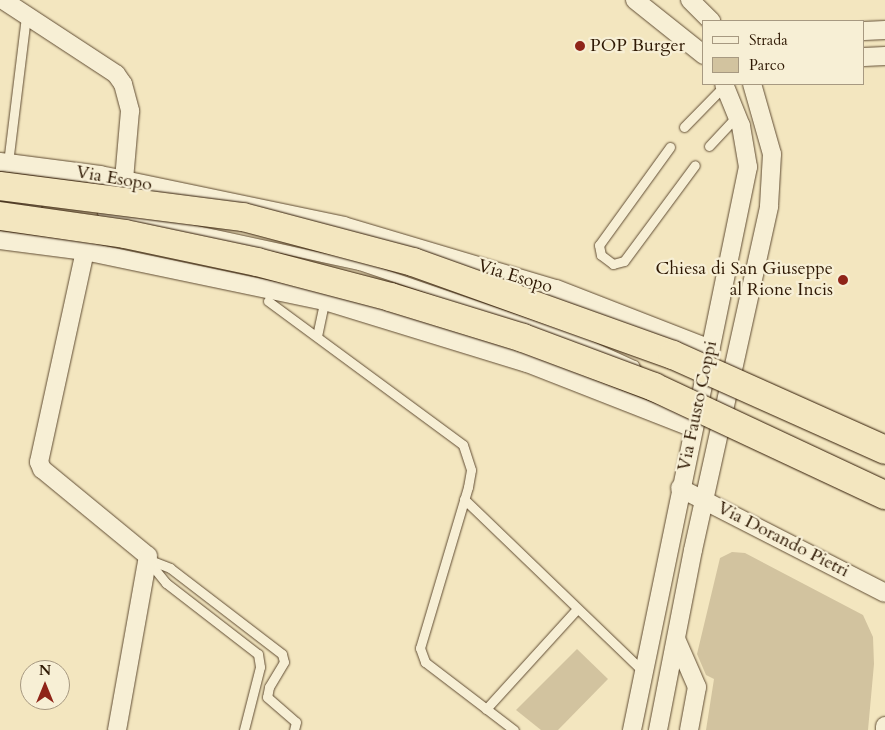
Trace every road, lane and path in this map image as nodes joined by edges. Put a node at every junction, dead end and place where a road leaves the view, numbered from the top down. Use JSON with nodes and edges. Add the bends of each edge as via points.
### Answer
{"nodes":[{"id":1,"x":3,"y":0,"type":"edge"},
{"id":2,"x":635,"y":0,"type":"edge"},
{"id":3,"x":690,"y":0,"type":"edge"},
{"id":4,"x":26,"y":16,"type":"junction"},
{"id":5,"x":710,"y":20,"type":"edge"},
{"id":6,"x":865,"y":30,"type":"edge"},
{"id":7,"x":885,"y":30,"type":"edge"},
{"id":8,"x":702,"y":52,"type":"edge"},
{"id":9,"x":885,"y":56,"type":"edge"},
{"id":10,"x":865,"y":57,"type":"edge"},
{"id":11,"x":723,"y":85,"type":"edge"},
{"id":12,"x":724,"y":85,"type":"edge"},
{"id":13,"x":752,"y":85,"type":"edge"},
{"id":14,"x":737,"y":116,"type":"junction"},
{"id":15,"x":684,"y":127,"type":"dead end"},
{"id":16,"x":709,"y":146,"type":"dead end"},
{"id":17,"x":670,"y":147,"type":"dead end"},
{"id":18,"x":695,"y":165,"type":"dead end"},
{"id":19,"x":3,"y":170,"type":"edge"},
{"id":20,"x":124,"y":180,"type":"junction"},
{"id":21,"x":0,"y":200,"type":"edge"},
{"id":22,"x":48,"y":206,"type":"dead end"},
{"id":23,"x":96,"y":212,"type":"dead end"},
{"id":24,"x":0,"y":216,"type":"edge"},
{"id":25,"x":344,"y":226,"type":"junction"},
{"id":26,"x":0,"y":240,"type":"edge"},
{"id":27,"x":85,"y":251,"type":"junction"},
{"id":28,"x":336,"y":260,"type":"junction"},
{"id":29,"x":268,"y":301,"type":"dead end"},
{"id":30,"x":325,"y":301,"type":"junction"},
{"id":31,"x":317,"y":336,"type":"junction"},
{"id":32,"x":683,"y":338,"type":"junction"},
{"id":33,"x":711,"y":349,"type":"junction"},
{"id":34,"x":642,"y":361,"type":"junction"},
{"id":35,"x":654,"y":413,"type":"junction"},
{"id":36,"x":694,"y":428,"type":"junction"},
{"id":37,"x":885,"y":450,"type":"edge"},
{"id":38,"x":680,"y":488,"type":"junction"},
{"id":39,"x":885,"y":495,"type":"edge"},
{"id":40,"x":464,"y":499,"type":"junction"},
{"id":41,"x":705,"y":501,"type":"junction"},
{"id":42,"x":147,"y":559,"type":"junction"},
{"id":43,"x":885,"y":592,"type":"edge"},
{"id":44,"x":577,"y":609,"type":"junction"},
{"id":45,"x":677,"y":641,"type":"junction"},
{"id":46,"x":643,"y":670,"type":"junction"},
{"id":47,"x":486,"y":709,"type":"junction"},
{"id":48,"x":117,"y":730,"type":"edge"},
{"id":49,"x":244,"y":730,"type":"edge"},
{"id":50,"x":294,"y":730,"type":"edge"},
{"id":51,"x":514,"y":730,"type":"edge"},
{"id":52,"x":632,"y":730,"type":"edge"},
{"id":53,"x":658,"y":730,"type":"edge"},
{"id":54,"x":689,"y":730,"type":"edge"}],
"edges":[{"from":1,"to":4,"type":"street"},
{"from":2,"to":8,"type":"street"},
{"from":3,"to":5,"type":"street"},
{"from":4,"to":19,"type":"lane"},
{"from":4,"to":20,"type":"street","via":[[116,74],[123,84],[130,111]]},
{"from":6,"to":7,"type":"street"},
{"from":9,"to":10,"type":"street"},
{"from":11,"to":15,"type":"lane"},
{"from":12,"to":14,"type":"street","name":"Via Fausto Coppi"},
{"from":13,"to":41,"type":"street","name":"Via Fausto Coppi","via":[[772,154],[772,185]]},
{"from":14,"to":16,"type":"lane"},
{"from":14,"to":33,"type":"street","name":"Via Fausto Coppi","via":[[748,167]]},
{"from":17,"to":18,"type":"lane","via":[[599,245],[601,255],[613,264],[624,261]]},
{"from":19,"to":20,"type":"street","name":"Via Esopo"},
{"from":19,"to":37,"type":"highway","bridge":true,"via":[[243,217],[413,262],[673,355]]},
{"from":20,"to":25,"type":"street","name":"Via Esopo"},
{"from":21,"to":22,"type":"lane"},
{"from":23,"to":28,"type":"lane","name":"Via Esopo","via":[[150,220]]},
{"from":24,"to":39,"type":"highway","bridge":true,"via":[[124,234],[257,262],[390,296],[513,335],[654,388]]},
{"from":25,"to":28,"type":"lane"},
{"from":25,"to":32,"type":"street","name":"Via Esopo","via":[[556,288]]},
{"from":26,"to":27,"type":"street"},
{"from":27,"to":30,"type":"street"},
{"from":27,"to":42,"type":"street","via":[[40,465],[146,553]]},
{"from":28,"to":30,"type":"lane"},
{"from":28,"to":34,"type":"lane","name":"Via Esopo"},
{"from":29,"to":31,"type":"lane"},
{"from":30,"to":31,"type":"lane"},
{"from":30,"to":35,"type":"street","via":[[527,363]]},
{"from":31,"to":40,"type":"lane","via":[[463,445],[471,470]]},
{"from":32,"to":33,"type":"street","name":"Via Esopo"},
{"from":32,"to":34,"type":"lane"},
{"from":33,"to":36,"type":"street","name":"Via Fausto Coppi"},
{"from":34,"to":35,"type":"lane"},
{"from":35,"to":36,"type":"street"},
{"from":36,"to":38,"type":"street","name":"Via Fausto Coppi"},
{"from":38,"to":41,"type":"street","name":"Via Dorando Pietri"},
{"from":38,"to":46,"type":"street","name":"Via Fausto Coppi"},
{"from":40,"to":44,"type":"lane"},
{"from":40,"to":47,"type":"lane","via":[[420,648],[425,662]]},
{"from":41,"to":43,"type":"street","name":"Via Dorando Pietri"},
{"from":41,"to":45,"type":"street","name":"Via Fausto Coppi"},
{"from":42,"to":48,"type":"street"},
{"from":42,"to":49,"type":"lane","via":[[166,583],[258,654],[260,667]]},
{"from":42,"to":50,"type":"lane","via":[[170,568],[282,654],[284,662],[269,687],[267,697],[296,722]]},
{"from":44,"to":46,"type":"lane"},
{"from":44,"to":47,"type":"lane"},
{"from":45,"to":53,"type":"street","name":"Via Fausto Coppi"},
{"from":45,"to":54,"type":"street","via":[[697,687]]},
{"from":46,"to":52,"type":"street","name":"Via Fausto Coppi"},
{"from":47,"to":51,"type":"lane"}]}
